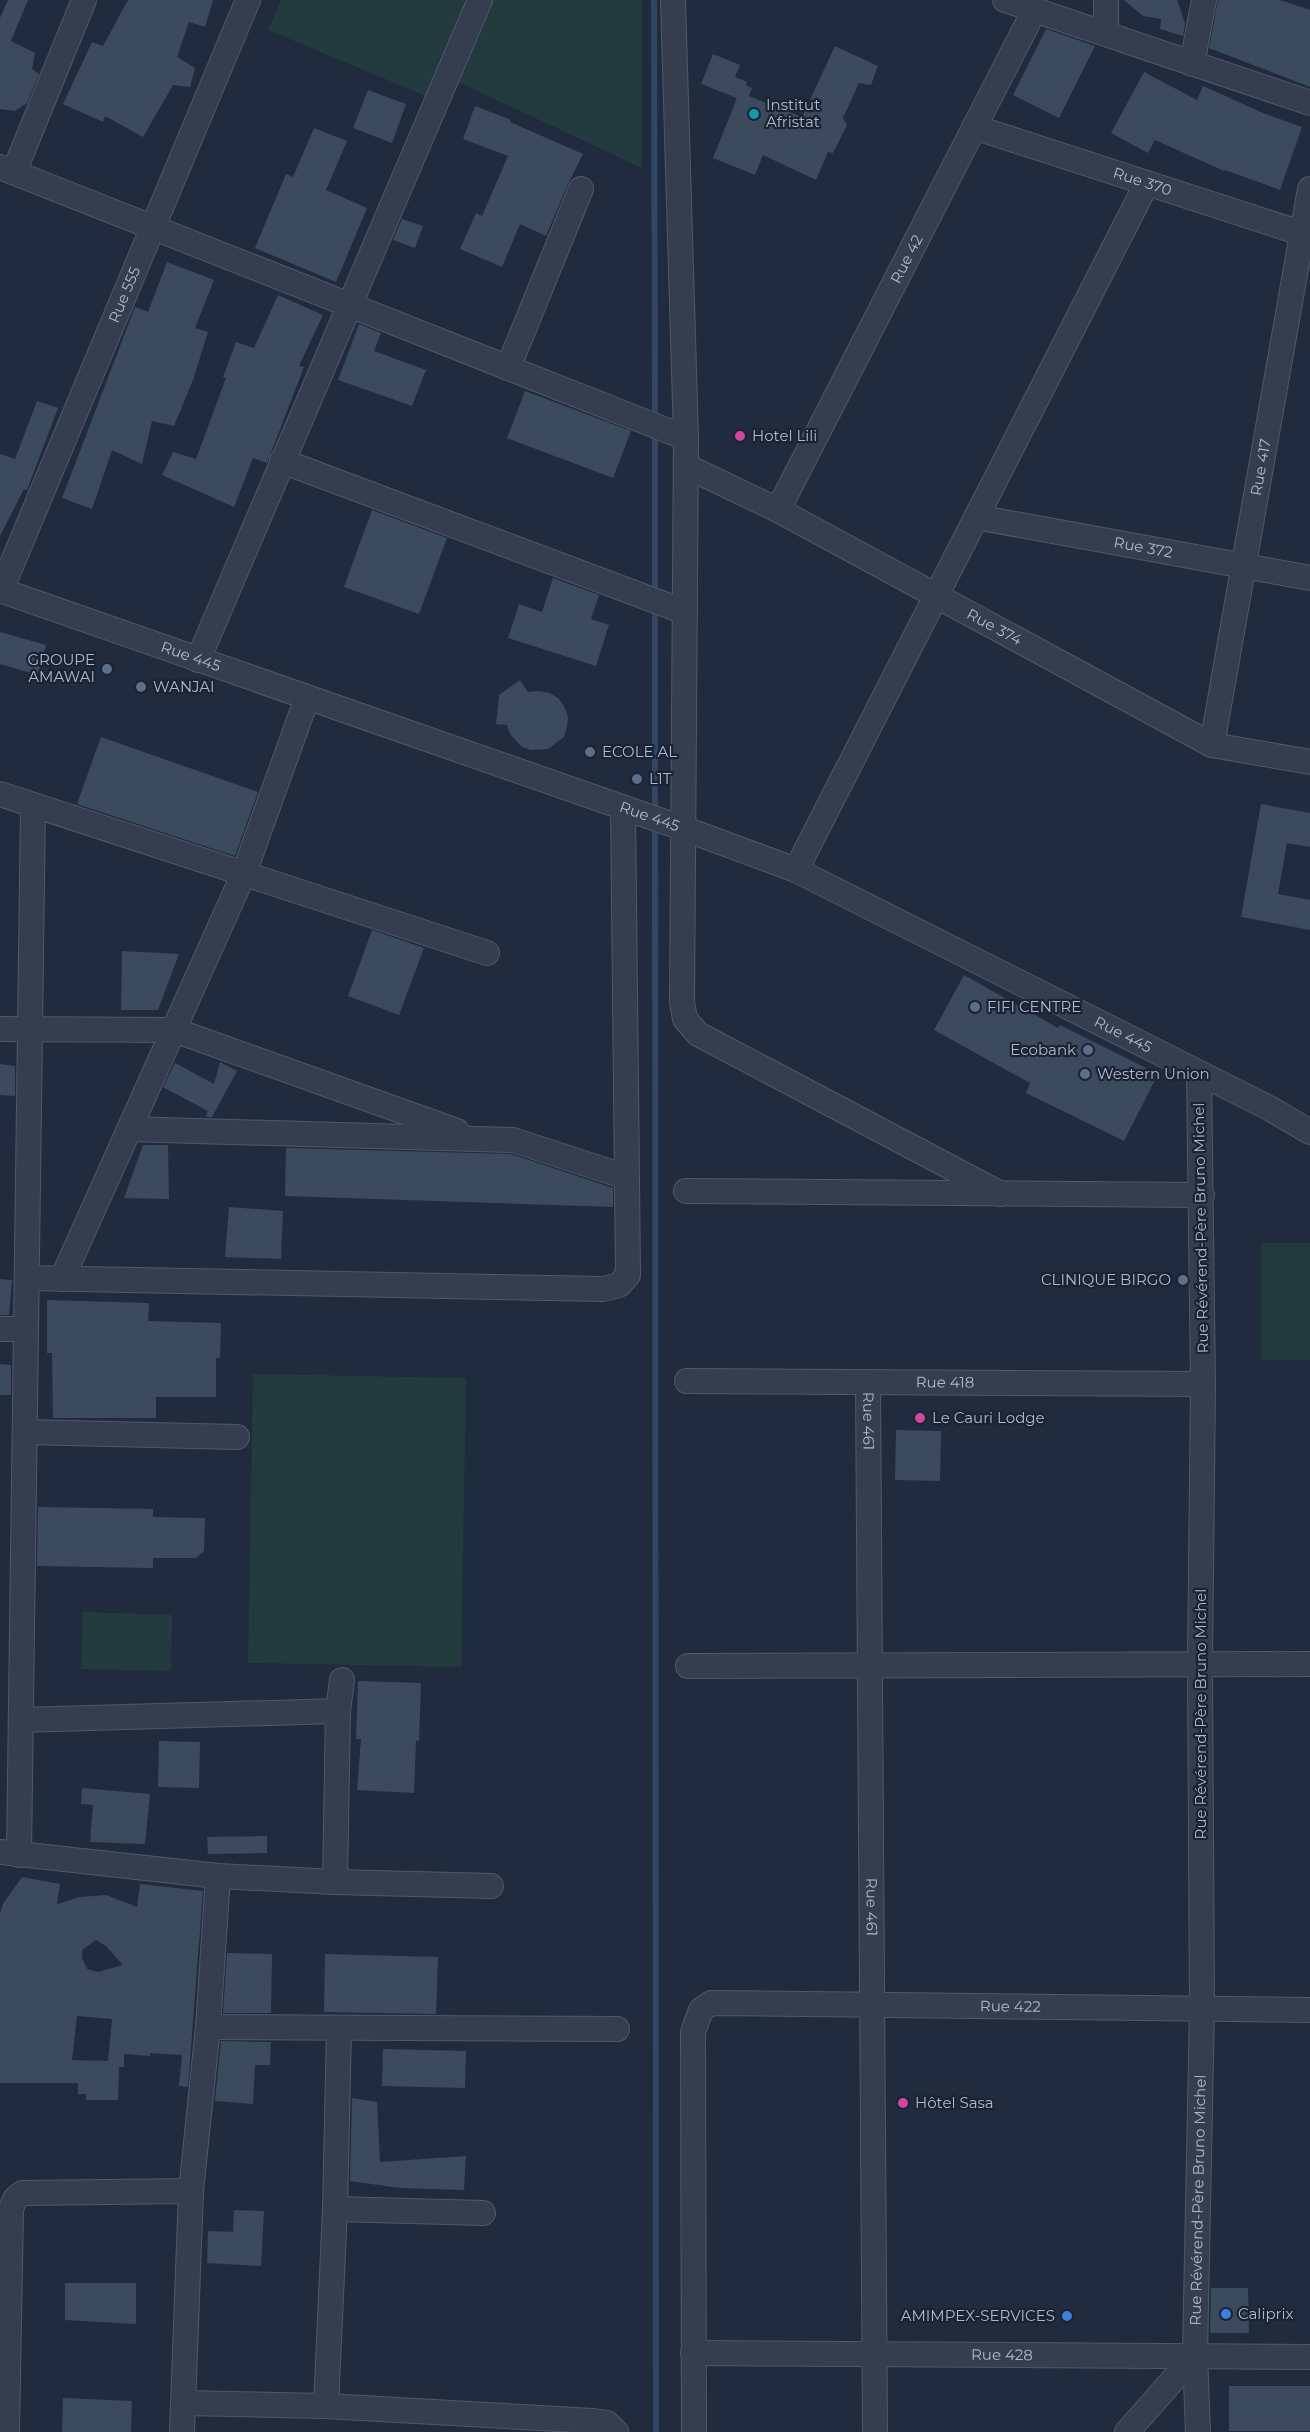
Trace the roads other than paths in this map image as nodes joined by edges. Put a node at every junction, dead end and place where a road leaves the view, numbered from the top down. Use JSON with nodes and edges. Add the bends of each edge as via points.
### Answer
{"nodes":[{"id":1,"x":84,"y":0,"type":"edge"},
{"id":2,"x":248,"y":0,"type":"edge"},
{"id":3,"x":480,"y":0,"type":"edge"},
{"id":4,"x":673,"y":0,"type":"edge"},
{"id":5,"x":1005,"y":0,"type":"edge"},
{"id":6,"x":1106,"y":0,"type":"edge"},
{"id":7,"x":1204,"y":0,"type":"edge"},
{"id":8,"x":1035,"y":9,"type":"junction"},
{"id":9,"x":1106,"y":33,"type":"junction"},
{"id":10,"x":1192,"y":64,"type":"junction"},
{"id":11,"x":1310,"y":103,"type":"edge"},
{"id":12,"x":974,"y":127,"type":"junction"},
{"id":13,"x":7,"y":169,"type":"edge"},
{"id":14,"x":1147,"y":183,"type":"junction"},
{"id":15,"x":580,"y":189,"type":"dead end"},
{"id":16,"x":1310,"y":189,"type":"edge"},
{"id":17,"x":152,"y":227,"type":"junction"},
{"id":18,"x":1306,"y":234,"type":"edge"},
{"id":19,"x":348,"y":304,"type":"junction"},
{"id":20,"x":508,"y":368,"type":"junction"},
{"id":21,"x":686,"y":438,"type":"junction"},
{"id":22,"x":282,"y":461,"type":"junction"},
{"id":23,"x":686,"y":466,"type":"junction"},
{"id":24,"x":778,"y":510,"type":"junction"},
{"id":25,"x":976,"y":517,"type":"junction"},
{"id":26,"x":1244,"y":566,"type":"junction"},
{"id":27,"x":1310,"y":578,"type":"edge"},
{"id":28,"x":1,"y":590,"type":"edge"},
{"id":29,"x":936,"y":596,"type":"junction"},
{"id":30,"x":685,"y":612,"type":"junction"},
{"id":31,"x":198,"y":660,"type":"junction"},
{"id":32,"x":307,"y":698,"type":"junction"},
{"id":33,"x":1212,"y":746,"type":"junction"},
{"id":34,"x":1310,"y":762,"type":"edge"},
{"id":35,"x":0,"y":794,"type":"edge"},
{"id":36,"x":33,"y":804,"type":"junction"},
{"id":37,"x":628,"y":809,"type":"junction"},
{"id":38,"x":676,"y":826,"type":"junction"},
{"id":39,"x":796,"y":870,"type":"junction"},
{"id":40,"x":244,"y":873,"type":"junction"},
{"id":41,"x":487,"y":953,"type":"dead end"},
{"id":42,"x":0,"y":1029,"type":"edge"},
{"id":43,"x":30,"y":1029,"type":"junction"},
{"id":44,"x":174,"y":1030,"type":"junction"},
{"id":45,"x":1199,"y":1073,"type":"junction"},
{"id":46,"x":1271,"y":1109,"type":"junction"},
{"id":47,"x":1310,"y":1109,"type":"edge"},
{"id":48,"x":129,"y":1129,"type":"junction"},
{"id":49,"x":1310,"y":1132,"type":"edge"},
{"id":50,"x":478,"y":1139,"type":"junction"},
{"id":51,"x":626,"y":1177,"type":"junction"},
{"id":52,"x":686,"y":1191,"type":"dead end"},
{"id":53,"x":1001,"y":1194,"type":"junction"},
{"id":54,"x":1202,"y":1195,"type":"junction"},
{"id":55,"x":27,"y":1278,"type":"junction"},
{"id":56,"x":62,"y":1279,"type":"junction"},
{"id":57,"x":0,"y":1329,"type":"edge"},
{"id":58,"x":26,"y":1329,"type":"junction"},
{"id":59,"x":687,"y":1381,"type":"dead end"},
{"id":60,"x":868,"y":1382,"type":"junction"},
{"id":61,"x":1203,"y":1384,"type":"junction"},
{"id":62,"x":25,"y":1432,"type":"junction"},
{"id":63,"x":237,"y":1437,"type":"dead end"},
{"id":64,"x":1310,"y":1664,"type":"edge"},
{"id":65,"x":870,"y":1665,"type":"junction"},
{"id":66,"x":1200,"y":1665,"type":"junction"},
{"id":67,"x":688,"y":1666,"type":"dead end"},
{"id":68,"x":342,"y":1680,"type":"dead end"},
{"id":69,"x":338,"y":1711,"type":"junction"},
{"id":70,"x":21,"y":1720,"type":"junction"},
{"id":71,"x":10,"y":1853,"type":"edge"},
{"id":72,"x":218,"y":1876,"type":"junction"},
{"id":73,"x":335,"y":1882,"type":"junction"},
{"id":74,"x":491,"y":1886,"type":"dead end"},
{"id":75,"x":871,"y":2005,"type":"junction"},
{"id":76,"x":1202,"y":2008,"type":"junction"},
{"id":77,"x":1310,"y":2010,"type":"edge"},
{"id":78,"x":208,"y":2027,"type":"junction"},
{"id":79,"x":339,"y":2028,"type":"junction"},
{"id":80,"x":617,"y":2029,"type":"dead end"},
{"id":81,"x":191,"y":2191,"type":"junction"},
{"id":82,"x":335,"y":2209,"type":"junction"},
{"id":83,"x":483,"y":2214,"type":"dead end"},
{"id":84,"x":693,"y":2353,"type":"junction"},
{"id":85,"x":874,"y":2354,"type":"junction"},
{"id":86,"x":1195,"y":2355,"type":"junction"},
{"id":87,"x":1310,"y":2357,"type":"edge"},
{"id":88,"x":184,"y":2403,"type":"junction"},
{"id":89,"x":326,"y":2406,"type":"junction"},
{"id":90,"x":7,"y":2432,"type":"edge"},
{"id":91,"x":182,"y":2432,"type":"edge"},
{"id":92,"x":616,"y":2432,"type":"edge"},
{"id":93,"x":694,"y":2432,"type":"edge"},
{"id":94,"x":875,"y":2432,"type":"edge"},
{"id":95,"x":1127,"y":2432,"type":"edge"},
{"id":96,"x":1198,"y":2432,"type":"edge"}],
"edges":[{"from":1,"to":13,"type":"street"},
{"from":2,"to":17,"type":"street","name":"Rue 555"},
{"from":3,"to":19,"type":"street"},
{"from":4,"to":21,"type":"street"},
{"from":5,"to":8,"type":"street"},
{"from":6,"to":9,"type":"street"},
{"from":7,"to":10,"type":"street"},
{"from":8,"to":9,"type":"street"},
{"from":8,"to":12,"type":"street","name":"Rue 42"},
{"from":9,"to":10,"type":"street"},
{"from":10,"to":11,"type":"street"},
{"from":12,"to":14,"type":"street","name":"Rue 370"},
{"from":12,"to":24,"type":"street","name":"Rue 42"},
{"from":13,"to":17,"type":"street"},
{"from":14,"to":18,"type":"street","name":"Rue 370"},
{"from":14,"to":25,"type":"street"},
{"from":15,"to":20,"type":"street"},
{"from":16,"to":18,"type":"street","name":"Rue 417"},
{"from":17,"to":19,"type":"street"},
{"from":17,"to":28,"type":"street","name":"Rue 555"},
{"from":18,"to":26,"type":"street","name":"Rue 417"},
{"from":19,"to":20,"type":"street"},
{"from":19,"to":22,"type":"street"},
{"from":20,"to":21,"type":"street"},
{"from":21,"to":23,"type":"street"},
{"from":22,"to":30,"type":"street"},
{"from":22,"to":31,"type":"street"},
{"from":23,"to":24,"type":"street","name":"Rue 374"},
{"from":23,"to":30,"type":"street"},
{"from":24,"to":29,"type":"street","name":"Rue 374"},
{"from":25,"to":26,"type":"street","name":"Rue 372"},
{"from":25,"to":29,"type":"street"},
{"from":26,"to":27,"type":"street","name":"Rue 372"},
{"from":26,"to":33,"type":"street","name":"Rue 417"},
{"from":28,"to":31,"type":"street","name":"Rue 445"},
{"from":29,"to":33,"type":"street","name":"Rue 374"},
{"from":29,"to":39,"type":"street"},
{"from":30,"to":38,"type":"street"},
{"from":31,"to":32,"type":"street","name":"Rue 445"},
{"from":32,"to":37,"type":"street","name":"Rue 445"},
{"from":32,"to":40,"type":"street"},
{"from":33,"to":34,"type":"street","name":"Rue 374"},
{"from":35,"to":36,"type":"street"},
{"from":36,"to":40,"type":"street"},
{"from":36,"to":43,"type":"street"},
{"from":37,"to":38,"type":"street","name":"Rue 445"},
{"from":37,"to":51,"type":"street"},
{"from":38,"to":39,"type":"street","name":"Rue 445"},
{"from":38,"to":53,"type":"street","via":[[682,1002],[685,1019],[698,1034]]},
{"from":39,"to":45,"type":"street","name":"Rue 445"},
{"from":40,"to":41,"type":"street"},
{"from":40,"to":44,"type":"street"},
{"from":42,"to":43,"type":"street"},
{"from":43,"to":44,"type":"street"},
{"from":43,"to":55,"type":"street"},
{"from":44,"to":48,"type":"street"},
{"from":44,"to":50,"type":"street"},
{"from":45,"to":46,"type":"street","name":"Rue 445"},
{"from":45,"to":54,"type":"street","name":"Rue Révérend-Père Bruno Michel"},
{"from":46,"to":47,"type":"street"},
{"from":46,"to":49,"type":"street","name":"Rue 445"},
{"from":48,"to":50,"type":"street"},
{"from":48,"to":56,"type":"street"},
{"from":50,"to":51,"type":"street","via":[[513,1140]]},
{"from":51,"to":56,"type":"street","via":[[628,1275],[619,1285],[603,1289]]},
{"from":52,"to":53,"type":"street"},
{"from":53,"to":54,"type":"street"},
{"from":54,"to":61,"type":"street","name":"Rue Révérend-Père Bruno Michel"},
{"from":55,"to":56,"type":"street"},
{"from":55,"to":58,"type":"street"},
{"from":57,"to":58,"type":"street"},
{"from":58,"to":62,"type":"street"},
{"from":59,"to":60,"type":"street","name":"Rue 418"},
{"from":60,"to":61,"type":"street","name":"Rue 418"},
{"from":60,"to":65,"type":"street","name":"Rue 461"},
{"from":61,"to":66,"type":"street","name":"Rue Révérend-Père Bruno Michel"},
{"from":62,"to":63,"type":"street"},
{"from":62,"to":70,"type":"street"},
{"from":64,"to":66,"type":"street"},
{"from":65,"to":66,"type":"street"},
{"from":65,"to":67,"type":"street"},
{"from":65,"to":75,"type":"street","name":"Rue 461"},
{"from":66,"to":76,"type":"street","name":"Rue Révérend-Père Bruno Michel"},
{"from":68,"to":69,"type":"street"},
{"from":69,"to":70,"type":"street"},
{"from":69,"to":73,"type":"street"},
{"from":70,"to":71,"type":"street"},
{"from":71,"to":72,"type":"street"},
{"from":72,"to":73,"type":"street"},
{"from":72,"to":78,"type":"street"},
{"from":73,"to":74,"type":"street"},
{"from":75,"to":76,"type":"street","name":"Rue 422"},
{"from":75,"to":84,"type":"street","name":"Rue 422","via":[[711,2003],[701,2010],[693,2032]]},
{"from":75,"to":85,"type":"street","name":"Rue 461"},
{"from":76,"to":77,"type":"street","name":"Rue 422"},
{"from":76,"to":86,"type":"street","name":"Rue Révérend-Père Bruno Michel"},
{"from":78,"to":79,"type":"street"},
{"from":78,"to":81,"type":"street"},
{"from":79,"to":80,"type":"street"},
{"from":79,"to":82,"type":"street"},
{"from":81,"to":88,"type":"street"},
{"from":81,"to":90,"type":"street","via":[[22,2193],[15,2199],[11,2210]]},
{"from":82,"to":83,"type":"street"},
{"from":82,"to":89,"type":"street"},
{"from":84,"to":85,"type":"street","name":"Rue 428"},
{"from":84,"to":93,"type":"street"},
{"from":85,"to":86,"type":"street","name":"Rue 428"},
{"from":85,"to":94,"type":"street","name":"Rue 461"},
{"from":86,"to":87,"type":"street","name":"Rue 428"},
{"from":86,"to":95,"type":"street"},
{"from":86,"to":96,"type":"street","name":"Rue Révérend-Père Bruno Michel"},
{"from":88,"to":89,"type":"street"},
{"from":88,"to":91,"type":"street"},
{"from":89,"to":92,"type":"street","via":[[593,2421],[607,2423]]}]}
